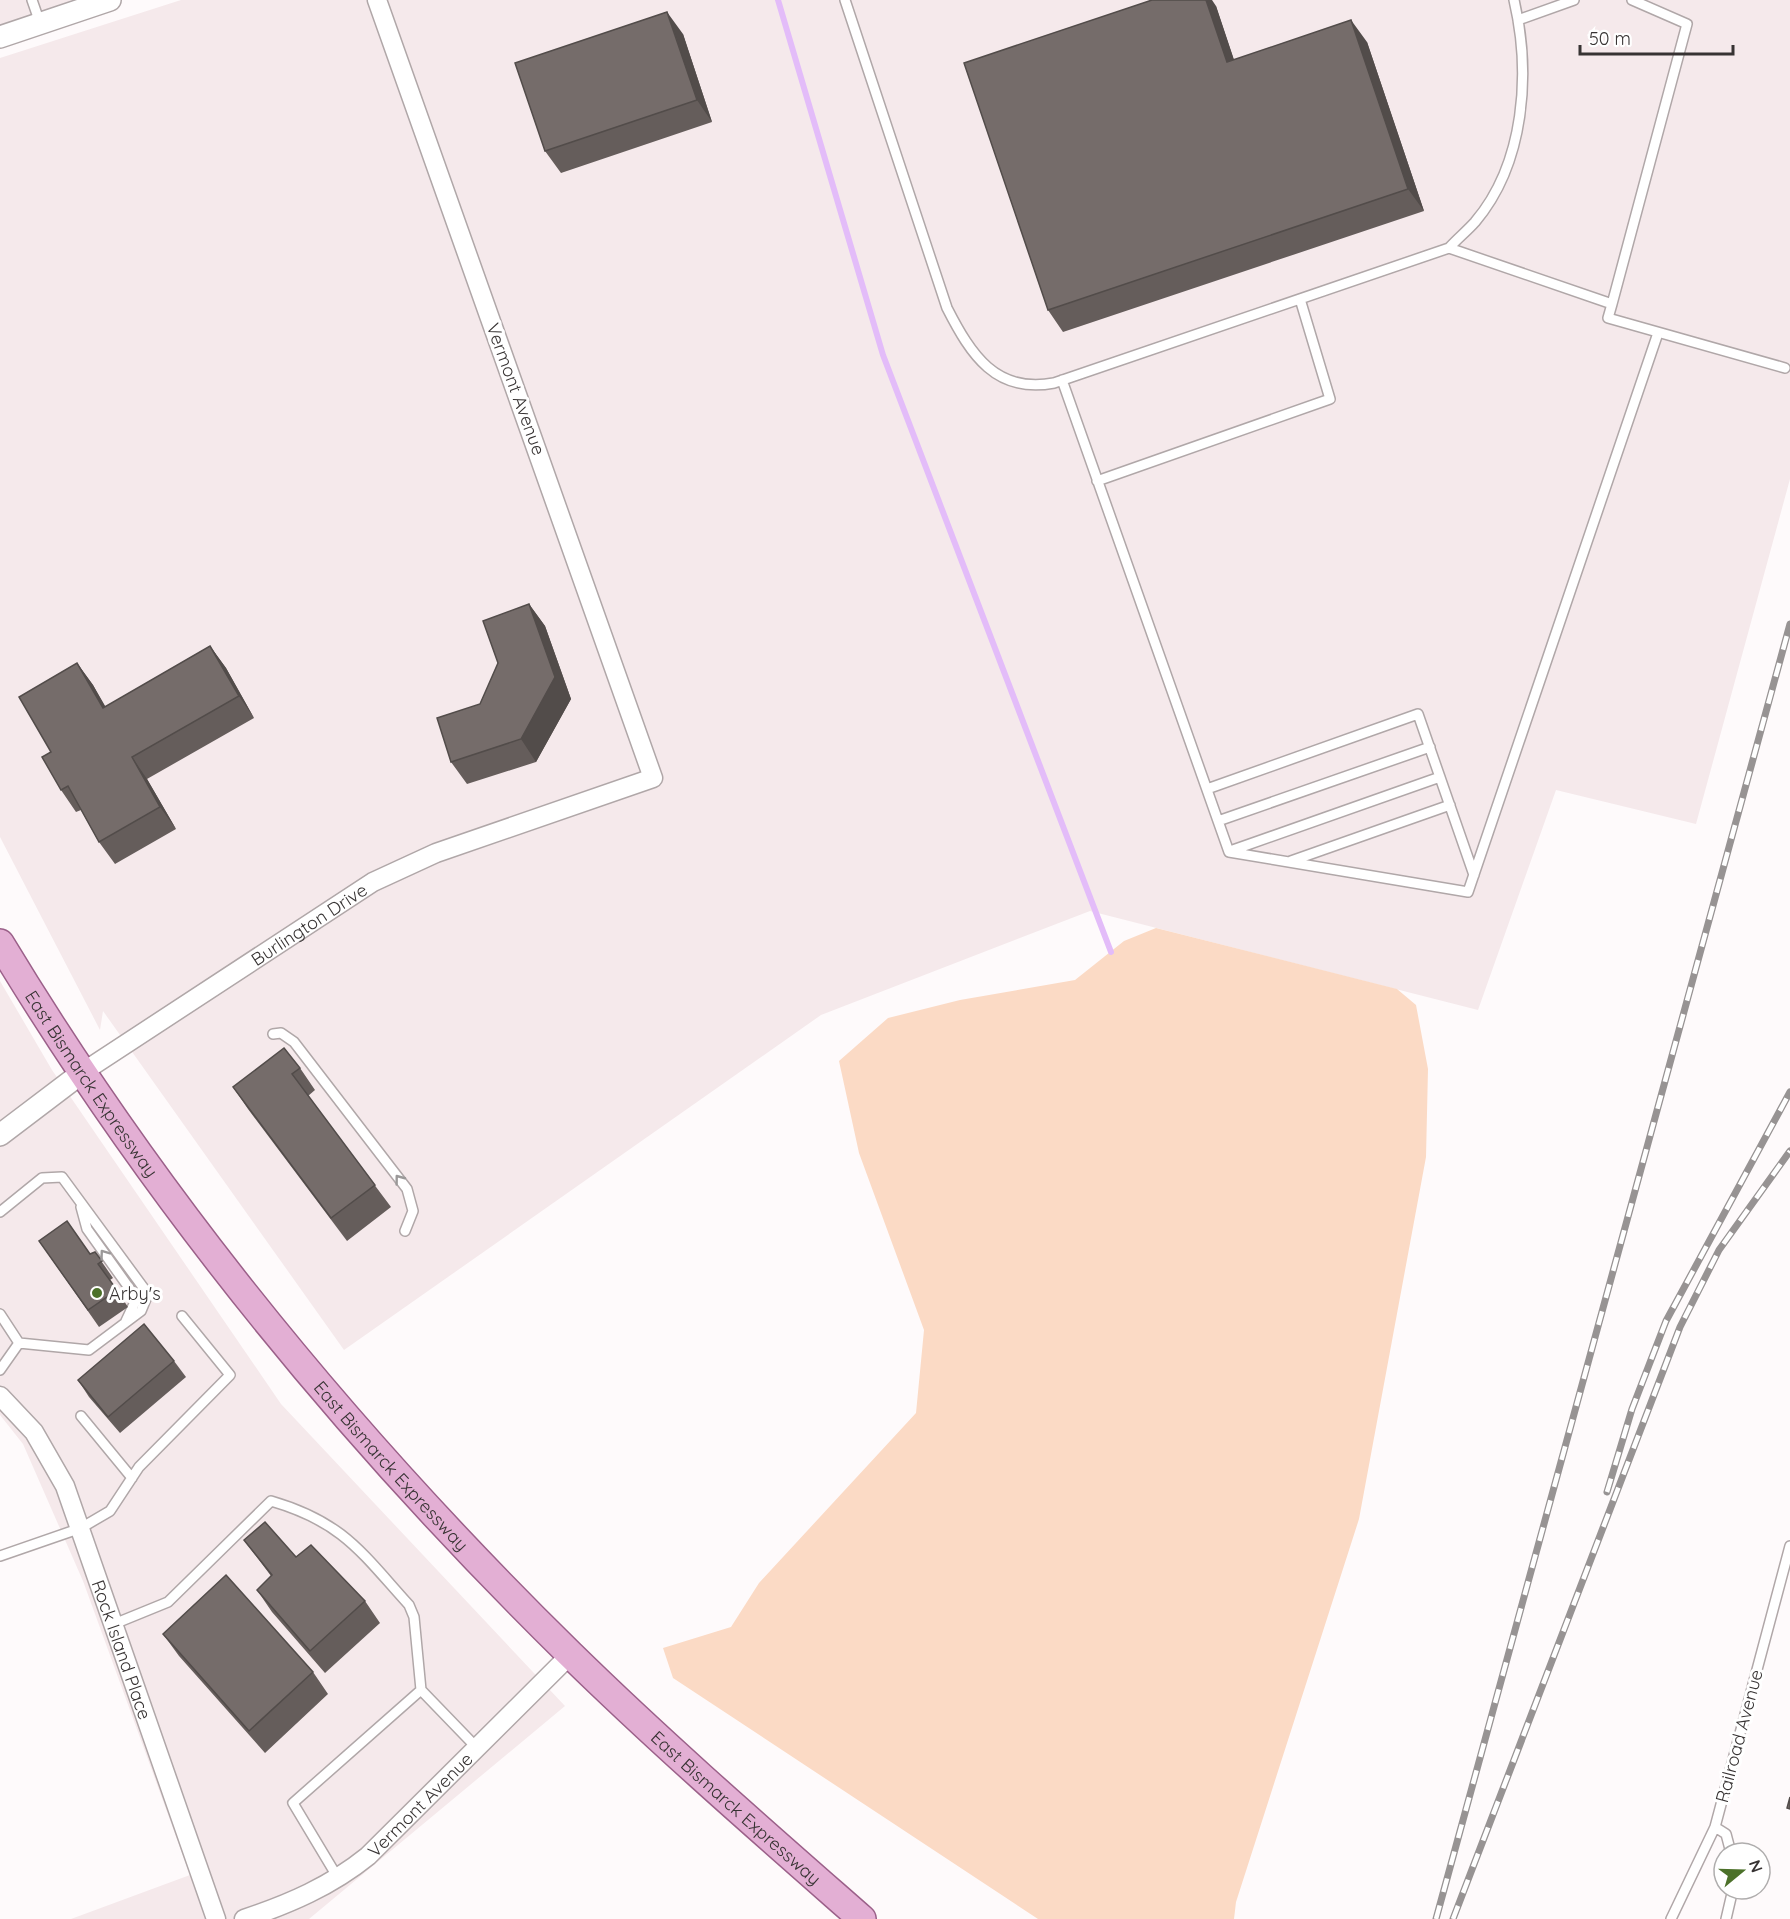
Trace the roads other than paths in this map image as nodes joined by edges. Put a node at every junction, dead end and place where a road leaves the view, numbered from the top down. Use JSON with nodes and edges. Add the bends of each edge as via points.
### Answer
{"nodes":[{"id":1,"x":32,"y":0,"type":"edge"},
{"id":2,"x":110,"y":0,"type":"edge"},
{"id":3,"x":377,"y":0,"type":"edge"},
{"id":4,"x":845,"y":0,"type":"edge"},
{"id":5,"x":1514,"y":0,"type":"edge"},
{"id":6,"x":1574,"y":0,"type":"edge"},
{"id":7,"x":1632,"y":0,"type":"edge"},
{"id":8,"x":1518,"y":20,"type":"junction"},
{"id":9,"x":40,"y":23,"type":"junction"},
{"id":10,"x":0,"y":37,"type":"edge"},
{"id":11,"x":1449,"y":248,"type":"junction"},
{"id":12,"x":1300,"y":299,"type":"junction"},
{"id":13,"x":1612,"y":304,"type":"junction"},
{"id":14,"x":1658,"y":333,"type":"junction"},
{"id":15,"x":1785,"y":368,"type":"dead end"},
{"id":16,"x":1062,"y":380,"type":"junction"},
{"id":17,"x":1097,"y":481,"type":"junction"},
{"id":18,"x":1430,"y":747,"type":"junction"},
{"id":19,"x":1440,"y":777,"type":"junction"},
{"id":20,"x":652,"y":778,"type":"joint"},
{"id":21,"x":1207,"y":789,"type":"junction"},
{"id":22,"x":1450,"y":806,"type":"junction"},
{"id":23,"x":1218,"y":820,"type":"junction"},
{"id":24,"x":1229,"y":852,"type":"junction"},
{"id":25,"x":1287,"y":862,"type":"junction"},
{"id":26,"x":1474,"y":874,"type":"junction"},
{"id":27,"x":0,"y":943,"type":"edge"},
{"id":28,"x":273,"y":1034,"type":"dead end"},
{"id":29,"x":83,"y":1072,"type":"junction"},
{"id":30,"x":0,"y":1135,"type":"edge"},
{"id":31,"x":80,"y":1202,"type":"junction"},
{"id":32,"x":0,"y":1212,"type":"edge"},
{"id":33,"x":405,"y":1231,"type":"dead end"},
{"id":34,"x":0,"y":1314,"type":"edge"},
{"id":35,"x":182,"y":1316,"type":"dead end"},
{"id":36,"x":125,"y":1323,"type":"junction"},
{"id":37,"x":19,"y":1343,"type":"junction"},
{"id":38,"x":0,"y":1370,"type":"edge"},
{"id":39,"x":0,"y":1396,"type":"edge"},
{"id":40,"x":81,"y":1416,"type":"dead end"},
{"id":41,"x":132,"y":1478,"type":"junction"},
{"id":42,"x":81,"y":1528,"type":"junction"},
{"id":43,"x":1790,"y":1546,"type":"edge"},
{"id":44,"x":0,"y":1556,"type":"edge"},
{"id":45,"x":114,"y":1624,"type":"junction"},
{"id":46,"x":571,"y":1654,"type":"junction"},
{"id":47,"x":421,"y":1690,"type":"junction"},
{"id":48,"x":478,"y":1749,"type":"junction"},
{"id":49,"x":1715,"y":1827,"type":"junction"},
{"id":50,"x":1728,"y":1841,"type":"edge"},
{"id":51,"x":338,"y":1878,"type":"junction"},
{"id":52,"x":1730,"y":1901,"type":"edge"},
{"id":53,"x":216,"y":1919,"type":"edge"},
{"id":54,"x":244,"y":1919,"type":"edge"},
{"id":55,"x":862,"y":1919,"type":"edge"},
{"id":56,"x":1671,"y":1919,"type":"edge"},
{"id":57,"x":1726,"y":1919,"type":"edge"}],
"edges":[{"from":1,"to":9,"type":"lane"},
{"from":2,"to":9,"type":"street"},
{"from":3,"to":20,"type":"street","name":"Vermont Avenue"},
{"from":4,"to":16,"type":"lane","via":[[947,308],[958,329],[990,369],[1009,382],[1033,387]]},
{"from":5,"to":8,"type":"lane"},
{"from":6,"to":8,"type":"lane"},
{"from":7,"to":13,"type":"lane","via":[[1687,24]]},
{"from":8,"to":11,"type":"lane","via":[[1523,52],[1514,146],[1498,186],[1481,213]]},
{"from":9,"to":10,"type":"street"},
{"from":11,"to":12,"type":"lane"},
{"from":11,"to":13,"type":"lane"},
{"from":12,"to":16,"type":"lane"},
{"from":12,"to":17,"type":"lane","via":[[1330,399]]},
{"from":13,"to":14,"type":"lane","via":[[1608,318]]},
{"from":14,"to":15,"type":"lane"},
{"from":14,"to":26,"type":"lane"},
{"from":16,"to":17,"type":"lane"},
{"from":17,"to":21,"type":"lane"},
{"from":18,"to":19,"type":"lane"},
{"from":18,"to":21,"type":"lane","via":[[1418,714]]},
{"from":18,"to":23,"type":"lane"},
{"from":19,"to":22,"type":"lane"},
{"from":19,"to":24,"type":"lane"},
{"from":20,"to":29,"type":"street","name":"Burlington Drive","via":[[405,866],[341,901]]},
{"from":21,"to":23,"type":"lane"},
{"from":22,"to":25,"type":"lane"},
{"from":22,"to":26,"type":"lane"},
{"from":23,"to":24,"type":"lane"},
{"from":24,"to":25,"type":"lane"},
{"from":25,"to":26,"type":"lane","via":[[1468,892]]},
{"from":27,"to":29,"type":"main road","name":"East Bismarck Expressway"},
{"from":33,"to":28,"type":"lane","one_way":true,"via":[[412,1211],[407,1189],[294,1042]]},
{"from":29,"to":30,"type":"street","name":"Burlington Drive"},
{"from":29,"to":46,"type":"main road","name":"East Bismarck Expressway","via":[[183,1211],[309,1372],[428,1507]]},
{"from":31,"to":32,"type":"lane","via":[[62,1177],[42,1178]]},
{"from":36,"to":31,"type":"lane","one_way":true,"via":[[134,1304],[132,1292],[87,1229]]},
{"from":31,"to":36,"type":"lane","via":[[148,1294],[141,1311]]},
{"from":34,"to":37,"type":"lane"},
{"from":35,"to":41,"type":"lane","via":[[230,1375]]},
{"from":36,"to":37,"type":"lane","via":[[89,1350]]},
{"from":37,"to":38,"type":"lane"},
{"from":39,"to":42,"type":"street","name":"Rock Island Place","via":[[24,1419],[45,1449]]},
{"from":40,"to":41,"type":"lane"},
{"from":41,"to":42,"type":"lane","via":[[110,1512]]},
{"from":42,"to":44,"type":"lane"},
{"from":42,"to":45,"type":"street","name":"Rock Island Place"},
{"from":43,"to":49,"type":"lane","name":"Railroad Avenue"},
{"from":45,"to":47,"type":"lane","via":[[168,1602],[271,1501],[300,1509],[347,1537],[409,1605],[414,1617]]},
{"from":45,"to":53,"type":"street","name":"Rock Island Place"},
{"from":46,"to":48,"type":"street","name":"Vermont Avenue"},
{"from":46,"to":55,"type":"main road","name":"East Bismarck Expressway"},
{"from":47,"to":48,"type":"lane"},
{"from":47,"to":51,"type":"lane","via":[[293,1803]]},
{"from":48,"to":51,"type":"street","name":"Vermont Avenue","via":[[384,1842]]},
{"from":49,"to":50,"type":"lane","via":[[1726,1834]]},
{"from":49,"to":56,"type":"lane","name":"Railroad Avenue"},
{"from":51,"to":54,"type":"street","name":"Vermont Avenue","via":[[291,1902]]},
{"from":52,"to":57,"type":"lane"}]}
